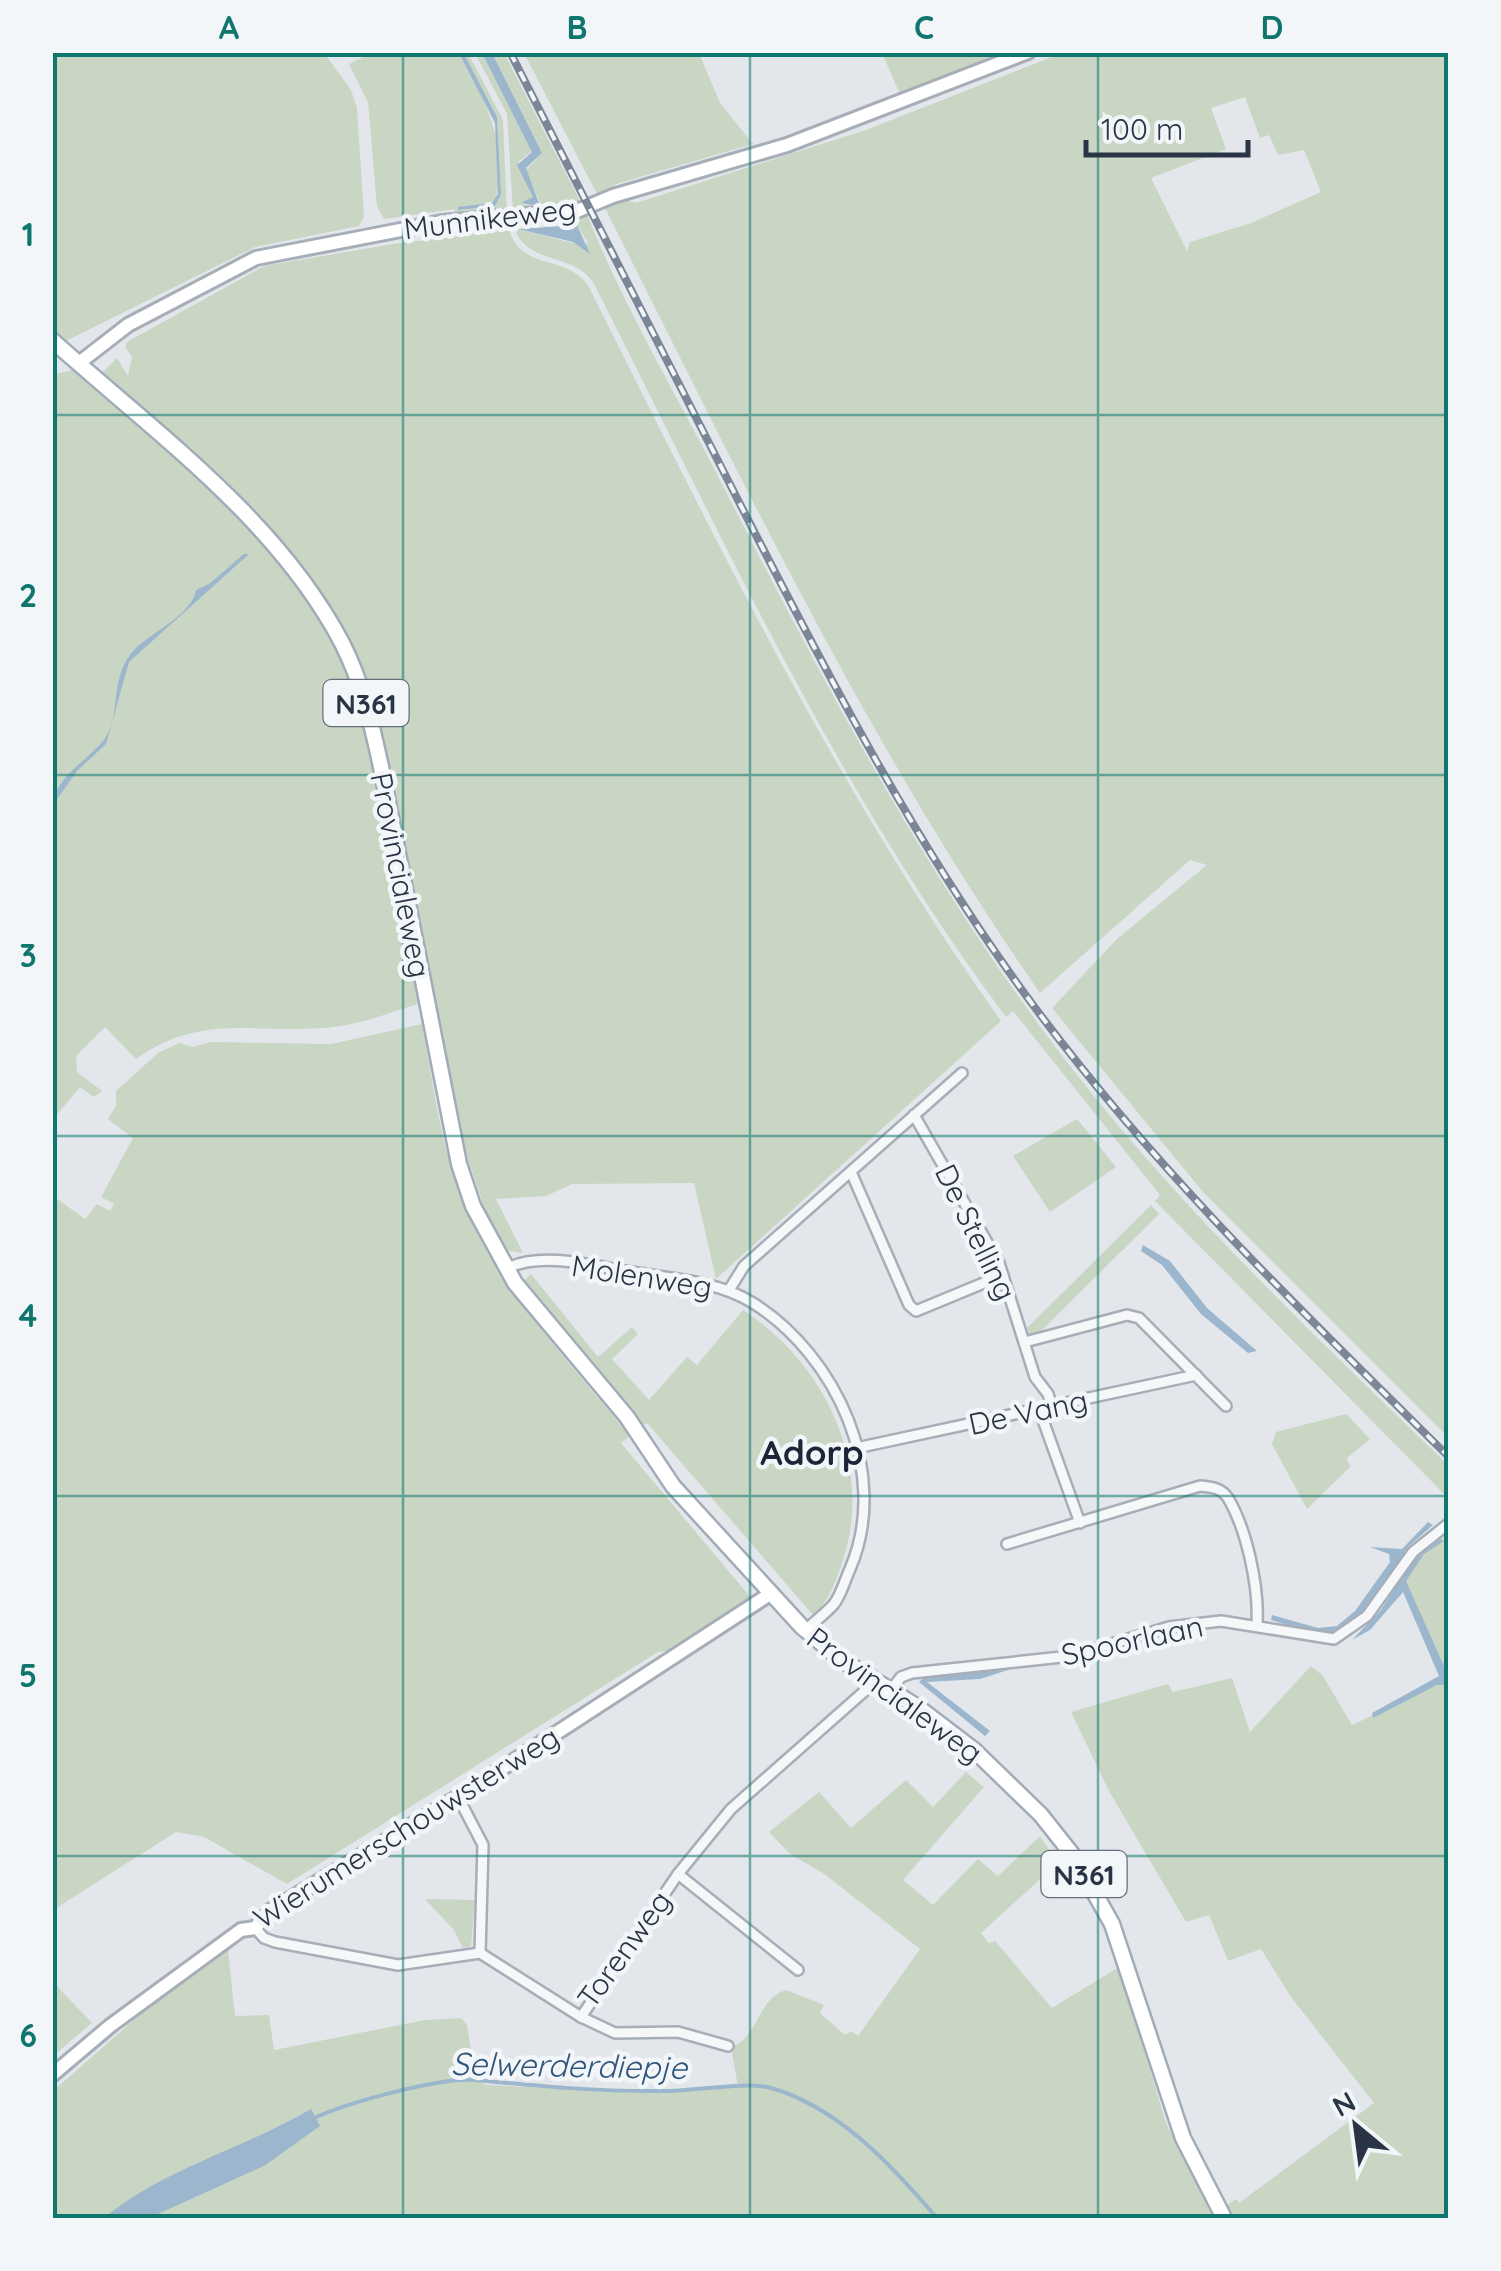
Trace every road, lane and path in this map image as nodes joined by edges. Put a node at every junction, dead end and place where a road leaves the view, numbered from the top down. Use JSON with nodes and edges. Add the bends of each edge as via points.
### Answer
{"nodes":[{"id":1,"x":1028,"y":52,"type":"edge"},
{"id":2,"x":52,"y":340,"type":"edge"},
{"id":3,"x":78,"y":363,"type":"junction"},
{"id":4,"x":962,"y":1072,"type":"dead end"},
{"id":5,"x":914,"y":1115,"type":"junction"},
{"id":6,"x":851,"y":1172,"type":"junction"},
{"id":7,"x":506,"y":1269,"type":"junction"},
{"id":8,"x":1003,"y":1275,"type":"junction"},
{"id":9,"x":729,"y":1290,"type":"junction"},
{"id":10,"x":1025,"y":1342,"type":"junction"},
{"id":11,"x":1196,"y":1375,"type":"junction"},
{"id":12,"x":1226,"y":1406,"type":"dead end"},
{"id":13,"x":1052,"y":1407,"type":"junction"},
{"id":14,"x":1039,"y":1410,"type":"junction"},
{"id":15,"x":861,"y":1448,"type":"junction"},
{"id":16,"x":1080,"y":1523,"type":"junction"},
{"id":17,"x":1448,"y":1524,"type":"edge"},
{"id":18,"x":1007,"y":1544,"type":"dead end"},
{"id":19,"x":770,"y":1594,"type":"junction"},
{"id":20,"x":1257,"y":1624,"type":"junction"},
{"id":21,"x":806,"y":1630,"type":"junction"},
{"id":22,"x":876,"y":1681,"type":"junction"},
{"id":23,"x":891,"y":1690,"type":"junction"},
{"id":24,"x":458,"y":1798,"type":"junction"},
{"id":25,"x":678,"y":1874,"type":"junction"},
{"id":26,"x":256,"y":1928,"type":"junction"},
{"id":27,"x":480,"y":1953,"type":"junction"},
{"id":28,"x":798,"y":1970,"type":"dead end"},
{"id":29,"x":581,"y":2017,"type":"junction"},
{"id":30,"x":728,"y":2046,"type":"dead end"},
{"id":31,"x":52,"y":2075,"type":"edge"},
{"id":32,"x":1224,"y":2218,"type":"edge"}],
"edges":[{"from":1,"to":3,"type":"street","name":"Munnikeweg","via":[[804,139],[577,211],[442,222],[256,258],[128,325]]},
{"from":2,"to":3,"type":"main road","name":"Provincialeweg","number":"N361"},
{"from":3,"to":7,"type":"main road","name":"Provincialeweg","number":"N361","via":[[259,529],[343,645],[382,767],[454,1146],[473,1206]]},
{"from":4,"to":5,"type":"street"},
{"from":5,"to":6,"type":"street"},
{"from":5,"to":8,"type":"street","name":"De Stelling"},
{"from":6,"to":8,"type":"street","via":[[916,1311]]},
{"from":6,"to":9,"type":"street","via":[[744,1266]]},
{"from":7,"to":9,"type":"street","name":"Molenweg","via":[[529,1261],[580,1264]]},
{"from":7,"to":19,"type":"main road","name":"Provincialeweg","number":"N361"},
{"from":8,"to":10,"type":"street","name":"De Stelling"},
{"from":9,"to":15,"type":"street","name":"Molenweg","via":[[781,1324],[846,1413]]},
{"from":10,"to":11,"type":"street","via":[[1128,1315],[1139,1318]]},
{"from":10,"to":13,"type":"street","name":"De Stelling","via":[[1034,1377]]},
{"from":11,"to":12,"type":"street"},
{"from":11,"to":13,"type":"street","name":"De Vang"},
{"from":13,"to":14,"type":"street","name":"De Vang"},
{"from":14,"to":15,"type":"street","name":"De Vang"},
{"from":14,"to":16,"type":"street"},
{"from":15,"to":21,"type":"street","name":"Molenweg","via":[[863,1516],[855,1558],[835,1603]]},
{"from":16,"to":18,"type":"street"},
{"from":16,"to":20,"type":"street","via":[[1200,1486],[1216,1487],[1227,1496],[1242,1536]]},
{"from":17,"to":20,"type":"street","name":"Spoorlaan","via":[[1419,1547],[1348,1633],[1321,1640]]},
{"from":19,"to":21,"type":"main road","name":"Provincialeweg","number":"N361"},
{"from":19,"to":24,"type":"street","name":"Wierumerschouwsterweg"},
{"from":20,"to":23,"type":"street","name":"Spoorlaan","via":[[1169,1627],[1072,1656],[912,1673]]},
{"from":21,"to":22,"type":"main road","name":"Provincialeweg","number":"N361"},
{"from":22,"to":23,"type":"main road","name":"Provincialeweg","number":"N361"},
{"from":22,"to":25,"type":"street","name":"Torenweg","via":[[738,1802]]},
{"from":23,"to":32,"type":"main road","name":"Provincialeweg","number":"N361","via":[[990,1764],[1075,1858],[1112,1924],[1183,2138]]},
{"from":24,"to":26,"type":"street","name":"Wierumerschouwsterweg","via":[[270,1911]]},
{"from":24,"to":27,"type":"street","via":[[483,1845]]},
{"from":25,"to":28,"type":"street"},
{"from":25,"to":29,"type":"street","name":"Torenweg"},
{"from":26,"to":27,"type":"street","via":[[275,1942],[377,1963]]},
{"from":26,"to":31,"type":"street","name":"Wierumerschouwsterweg","via":[[240,1930],[192,1963]]},
{"from":27,"to":29,"type":"street","name":"Torenweg"},
{"from":29,"to":30,"type":"street","via":[[615,2033],[678,2032]]}]}
